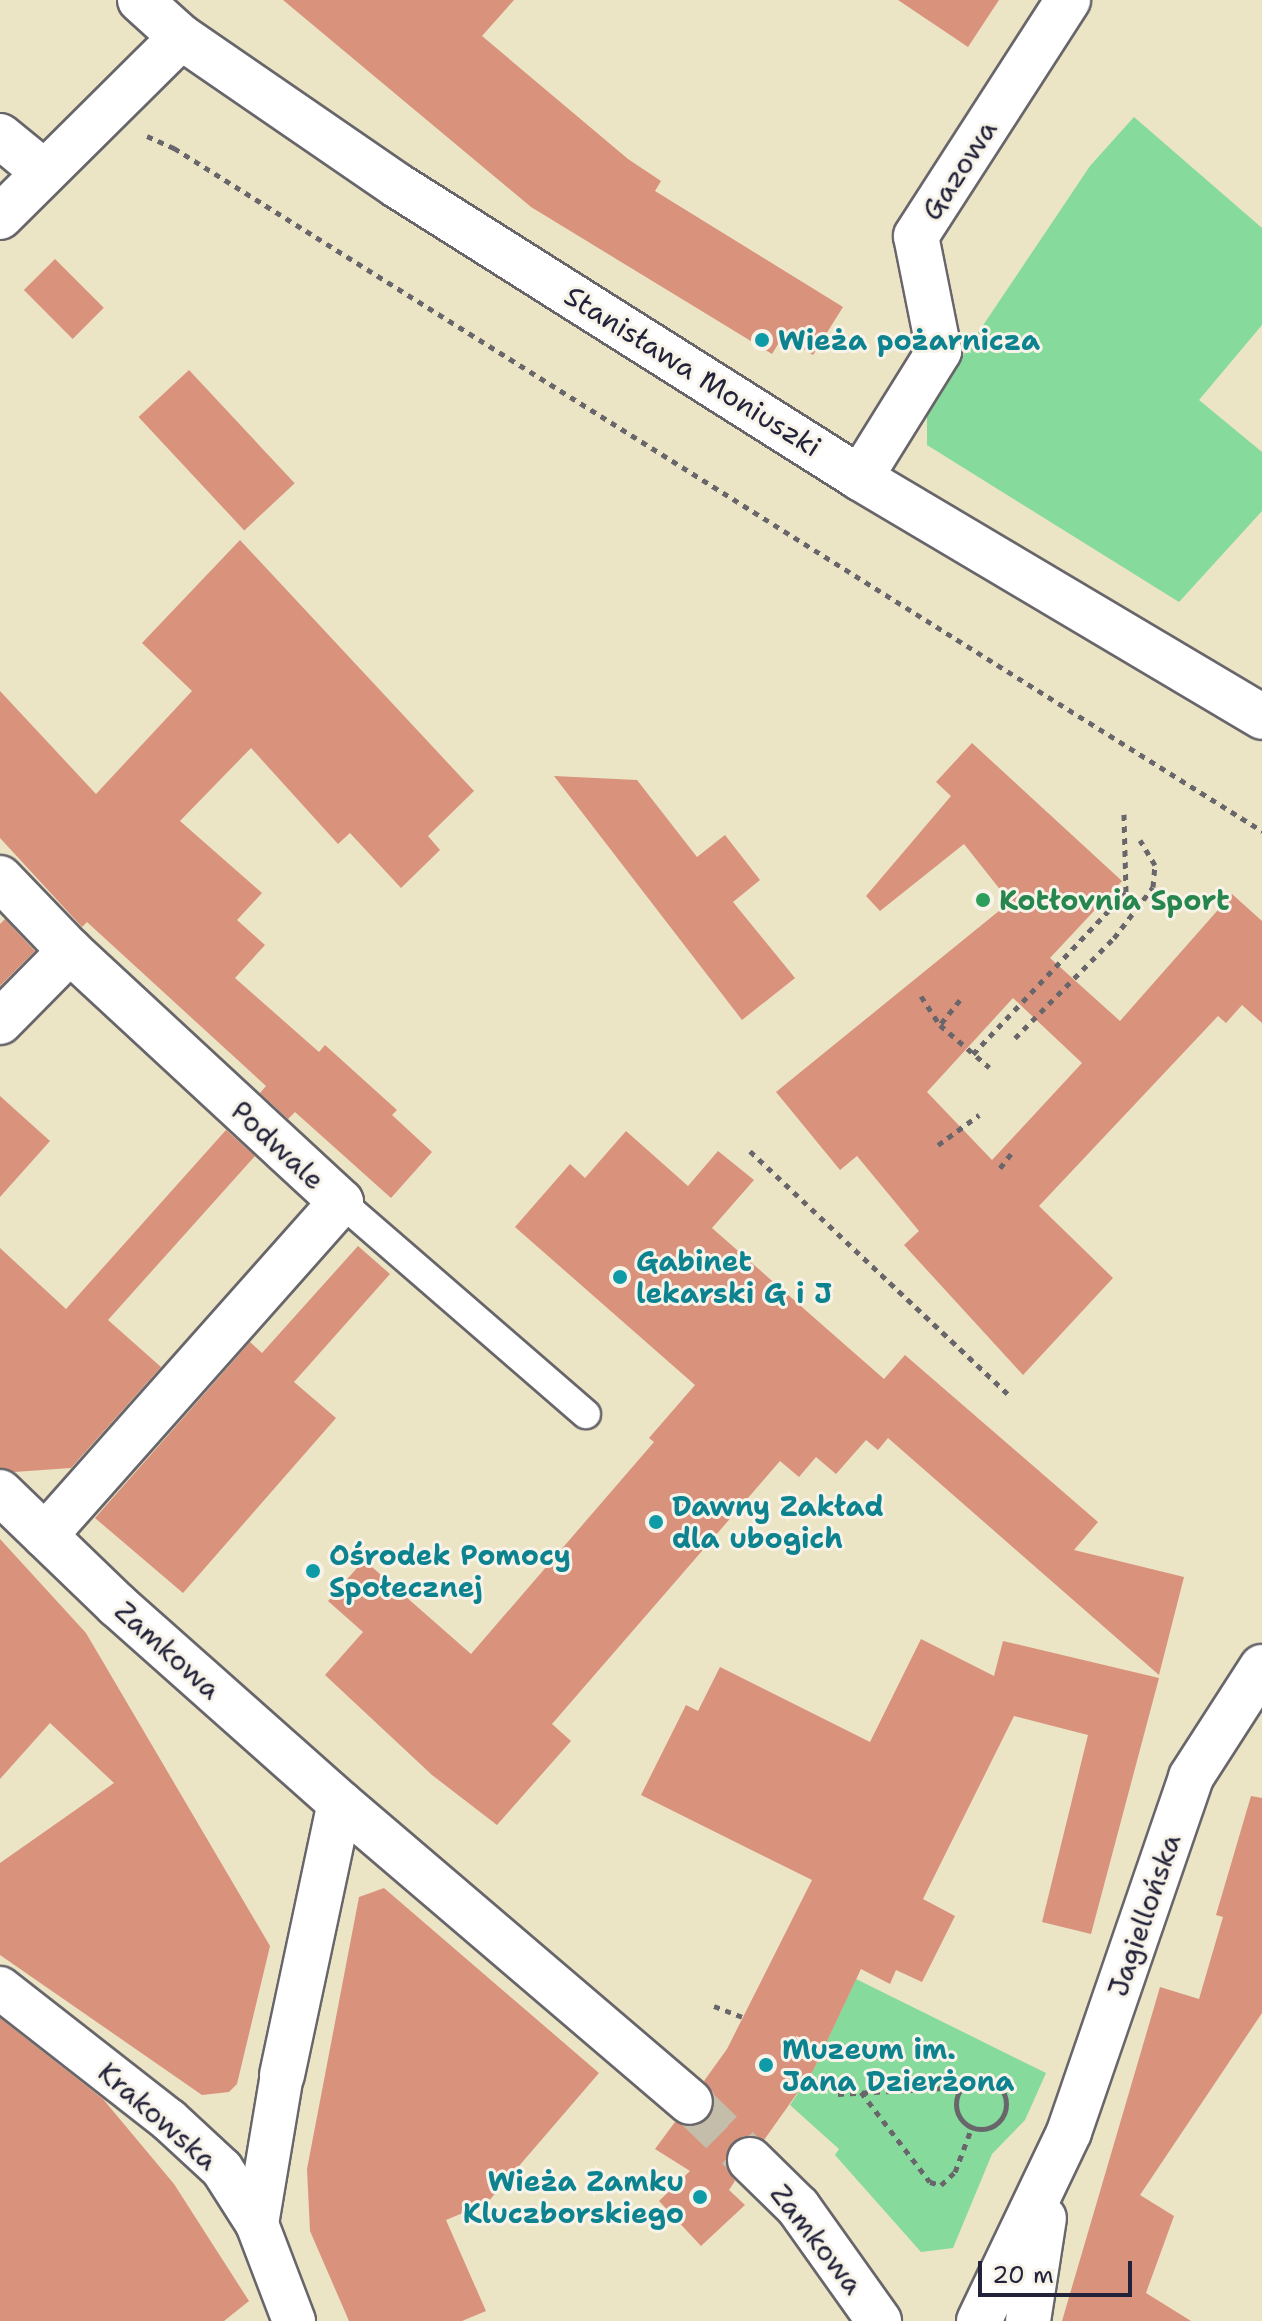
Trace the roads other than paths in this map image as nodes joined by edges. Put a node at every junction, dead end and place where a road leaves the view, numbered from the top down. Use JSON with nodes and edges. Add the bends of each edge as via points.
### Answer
{"nodes":[{"id":1,"x":140,"y":0,"type":"edge"},
{"id":2,"x":1068,"y":0,"type":"edge"},
{"id":3,"x":181,"y":37,"type":"junction"},
{"id":4,"x":0,"y":136,"type":"edge"},
{"id":5,"x":44,"y":172,"type":"junction"},
{"id":6,"x":0,"y":217,"type":"edge"},
{"id":7,"x":860,"y":478,"type":"junction"},
{"id":8,"x":1262,"y":717,"type":"edge"},
{"id":9,"x":0,"y":878,"type":"edge"},
{"id":10,"x":70,"y":951,"type":"junction"},
{"id":11,"x":0,"y":1022,"type":"edge"},
{"id":12,"x":341,"y":1202,"type":"junction"},
{"id":13,"x":586,"y":1414,"type":"dead end"},
{"id":14,"x":0,"y":1492,"type":"edge"},
{"id":15,"x":45,"y":1535,"type":"junction"},
{"id":16,"x":1262,"y":1667,"type":"edge"},
{"id":17,"x":340,"y":1803,"type":"junction"},
{"id":18,"x":1,"y":1992,"type":"edge"},
{"id":19,"x":282,"y":2075,"type":"joint"},
{"id":20,"x":690,"y":2102,"type":"tunnel mouth"},
{"id":21,"x":750,"y":2160,"type":"tunnel mouth"},
{"id":22,"x":1051,"y":2176,"type":"junction"},
{"id":23,"x":257,"y":2224,"type":"junction"},
{"id":24,"x":294,"y":2321,"type":"edge"},
{"id":25,"x":879,"y":2321,"type":"edge"},
{"id":26,"x":979,"y":2321,"type":"edge"},
{"id":27,"x":1028,"y":2321,"type":"edge"}],
"edges":[{"from":1,"to":3,"type":"street","name":"Stanisława Moniuszki"},
{"from":2,"to":7,"type":"street","name":"Gazowa","via":[[916,236],[939,351]]},
{"from":3,"to":5,"type":"street"},
{"from":3,"to":7,"type":"street","name":"Stanisława Moniuszki","via":[[398,186]]},
{"from":4,"to":5,"type":"street"},
{"from":5,"to":6,"type":"street"},
{"from":7,"to":8,"type":"street","name":"Stanisława Moniuszki"},
{"from":9,"to":10,"type":"street","name":"Podwale"},
{"from":10,"to":11,"type":"street"},
{"from":10,"to":12,"type":"street","name":"Podwale"},
{"from":12,"to":13,"type":"lane"},
{"from":12,"to":15,"type":"street","name":"Podwale"},
{"from":14,"to":15,"type":"street","name":"Zamkowa"},
{"from":15,"to":17,"type":"street","name":"Zamkowa"},
{"from":16,"to":22,"type":"street","name":"Jagiellońska","via":[[1191,1777]]},
{"from":17,"to":19,"type":"street"},
{"from":17,"to":20,"type":"street","name":"Zamkowa"},
{"from":18,"to":23,"type":"street","name":"Krakowska","via":[[169,2120],[222,2169]]},
{"from":19,"to":23,"type":"street"},
{"from":21,"to":25,"type":"street","name":"Zamkowa","via":[[798,2207]]},
{"from":22,"to":26,"type":"street","name":"Jagiellońska"},
{"from":22,"to":27,"type":"street","name":"Jagiellońska"},
{"from":23,"to":24,"type":"street","name":"Krakowska"}]}
